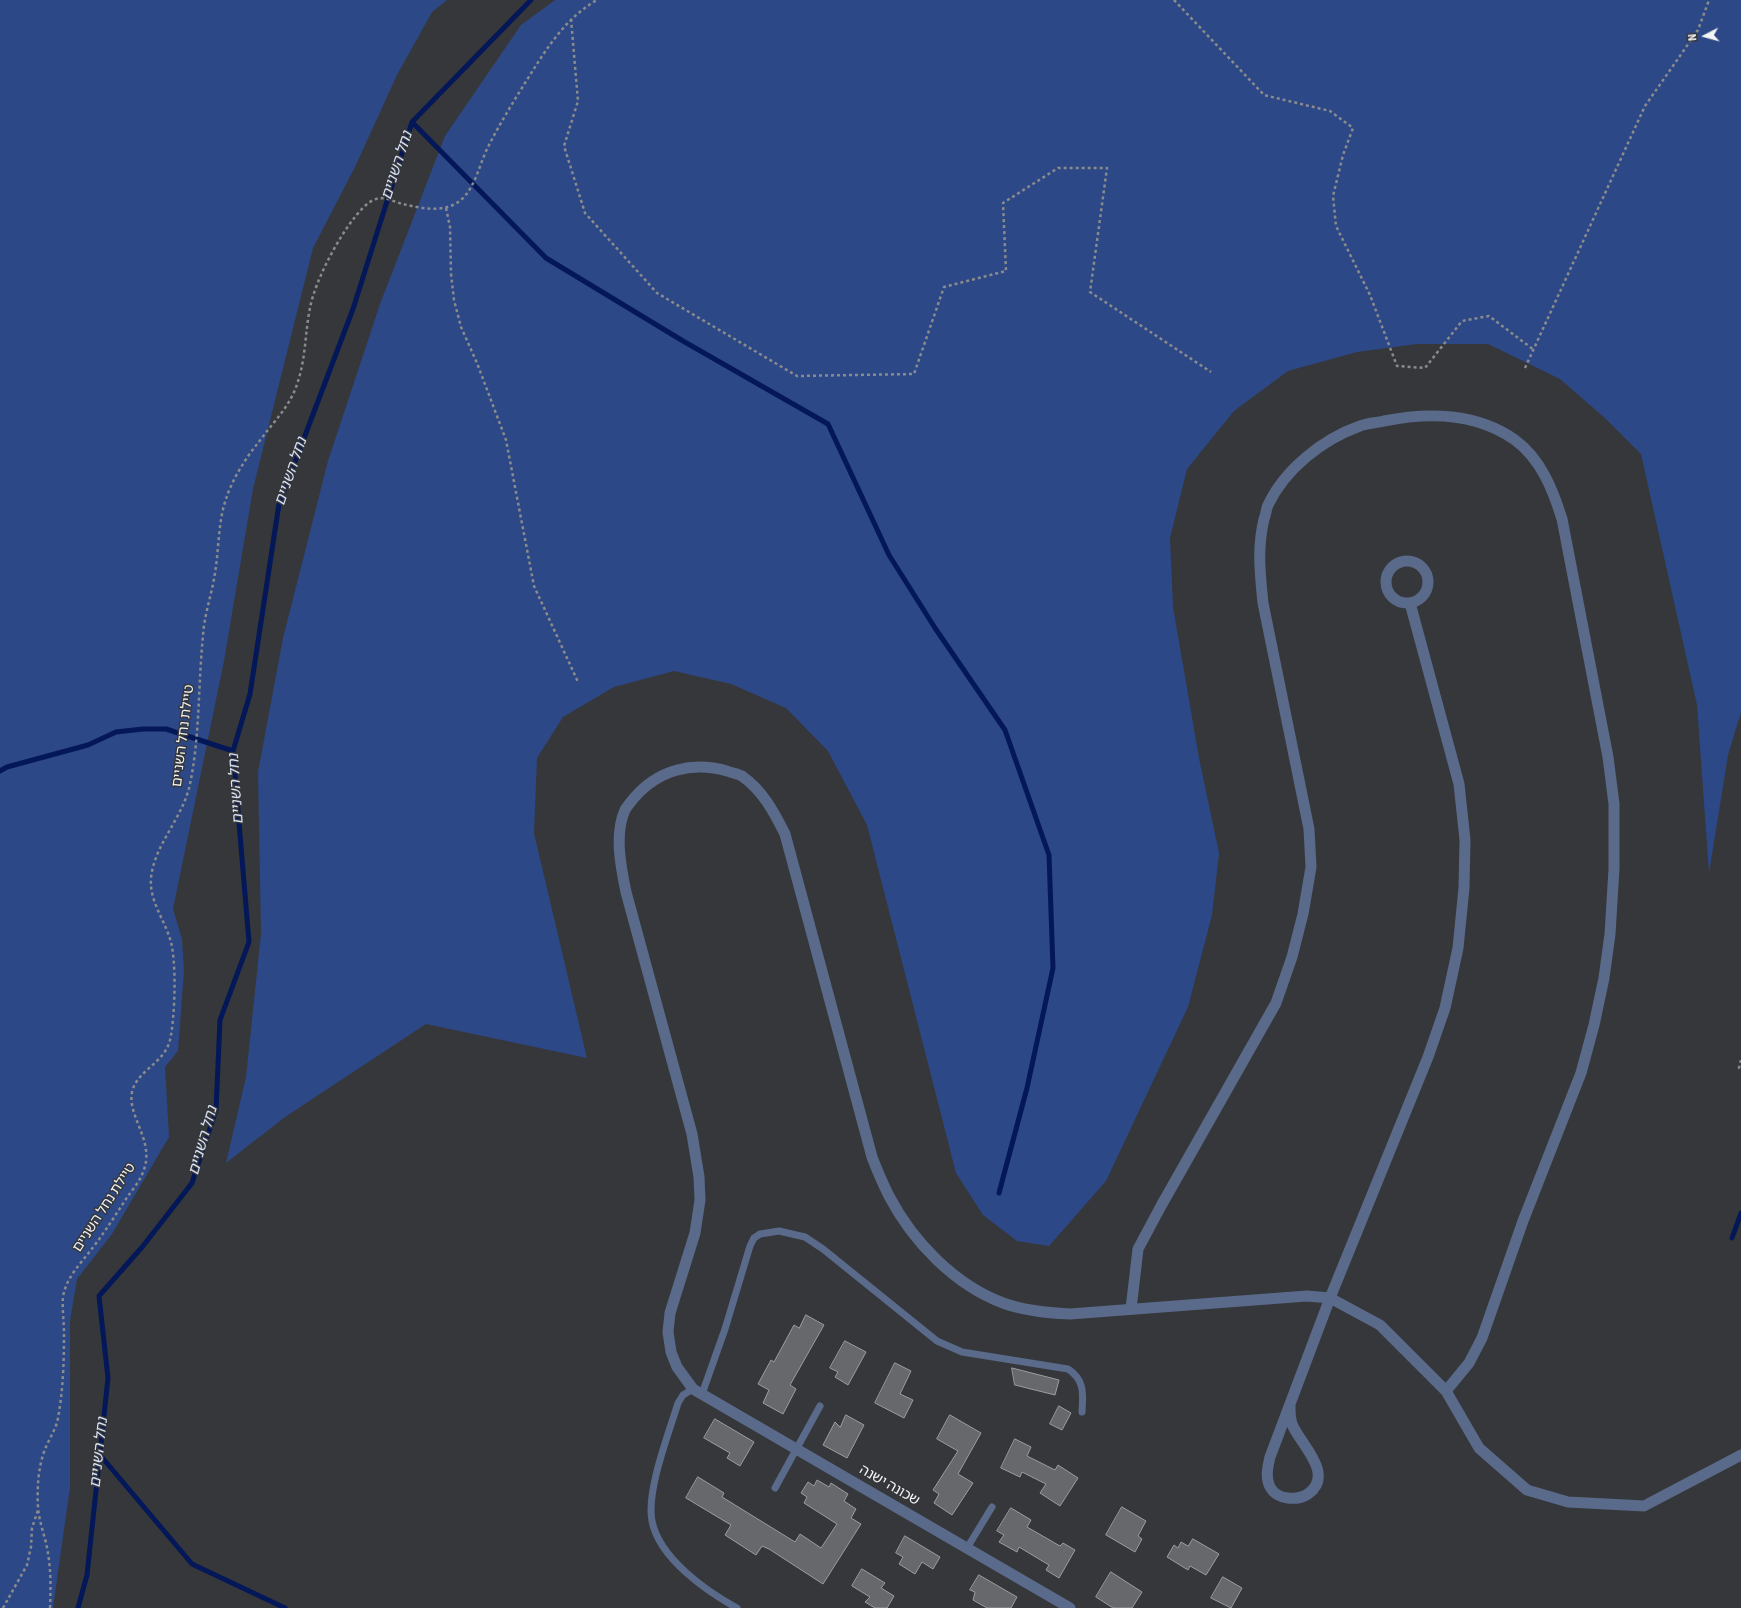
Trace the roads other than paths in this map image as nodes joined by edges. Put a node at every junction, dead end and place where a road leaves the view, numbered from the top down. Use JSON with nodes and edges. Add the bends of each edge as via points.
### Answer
{"nodes":[{"id":1,"x":1410,"y":603,"type":"dead end"},
{"id":2,"x":1330,"y":1298,"type":"junction"},
{"id":3,"x":1131,"y":1309,"type":"junction"},
{"id":4,"x":1446,"y":1391,"type":"junction"},
{"id":5,"x":698,"y":1392,"type":"junction"},
{"id":6,"x":820,"y":1406,"type":"dead end"},
{"id":7,"x":1290,"y":1406,"type":"junction"},
{"id":8,"x":1082,"y":1412,"type":"dead end"},
{"id":9,"x":796,"y":1449,"type":"junction"},
{"id":10,"x":1741,"y":1454,"type":"edge"},
{"id":11,"x":775,"y":1488,"type":"dead end"},
{"id":12,"x":992,"y":1507,"type":"dead end"},
{"id":13,"x":967,"y":1548,"type":"junction"},
{"id":14,"x":737,"y":1608,"type":"edge"},
{"id":15,"x":1070,"y":1608,"type":"edge"}],
"edges":[{"from":1,"to":2,"type":"street","via":[[1459,784],[1465,840],[1459,941],[1445,1008],[1428,1057]]},
{"from":2,"to":3,"type":"street","via":[[1307,1296]]},
{"from":2,"to":4,"type":"street","via":[[1380,1325]]},
{"from":2,"to":7,"type":"street"},
{"from":3,"to":4,"type":"street","via":[[1138,1249],[1276,1002],[1292,957],[1311,868],[1308,829],[1263,603],[1259,539],[1268,505],[1290,470],[1324,444],[1360,426],[1423,416],[1462,418],[1488,426],[1515,440],[1535,460],[1551,486],[1562,519],[1608,757],[1614,804],[1614,869],[1604,978],[1581,1073],[1523,1220],[1482,1338],[1469,1363]]},
{"from":3,"to":5,"type":"street","via":[[1070,1314],[1041,1313],[1003,1303],[972,1287],[939,1262],[913,1234],[890,1197],[872,1157],[785,834],[773,810],[759,791],[741,775],[714,767],[691,766],[665,774],[643,788],[625,810],[619,834],[620,867],[692,1134],[699,1177],[700,1200],[695,1233],[670,1313],[668,1332],[671,1352],[677,1367]]},
{"from":4,"to":10,"type":"street","via":[[1479,1448],[1527,1490],[1568,1502],[1644,1506]]},
{"from":5,"to":8,"type":"lane","via":[[726,1330],[750,1246],[754,1238],[760,1234],[778,1231],[805,1237],[823,1249],[937,1341],[949,1347],[962,1352],[1068,1369],[1077,1375],[1083,1391]]},
{"from":5,"to":9,"type":"street","name":"שכונה ישנה"},
{"from":5,"to":14,"type":"lane","via":[[683,1395],[678,1403],[657,1475],[652,1500],[652,1521],[658,1541],[677,1564],[696,1581]]},
{"from":6,"to":9,"type":"lane"},
{"from":7,"to":7,"type":"street","via":[[1270,1457],[1268,1478],[1270,1487],[1276,1494],[1297,1499],[1312,1491],[1318,1476],[1314,1460],[1292,1425]]},
{"from":9,"to":11,"type":"lane"},
{"from":9,"to":13,"type":"street","name":"שכונה ישנה"},
{"from":12,"to":13,"type":"lane"},
{"from":13,"to":15,"type":"street","name":"שכונה ישנה"}]}
